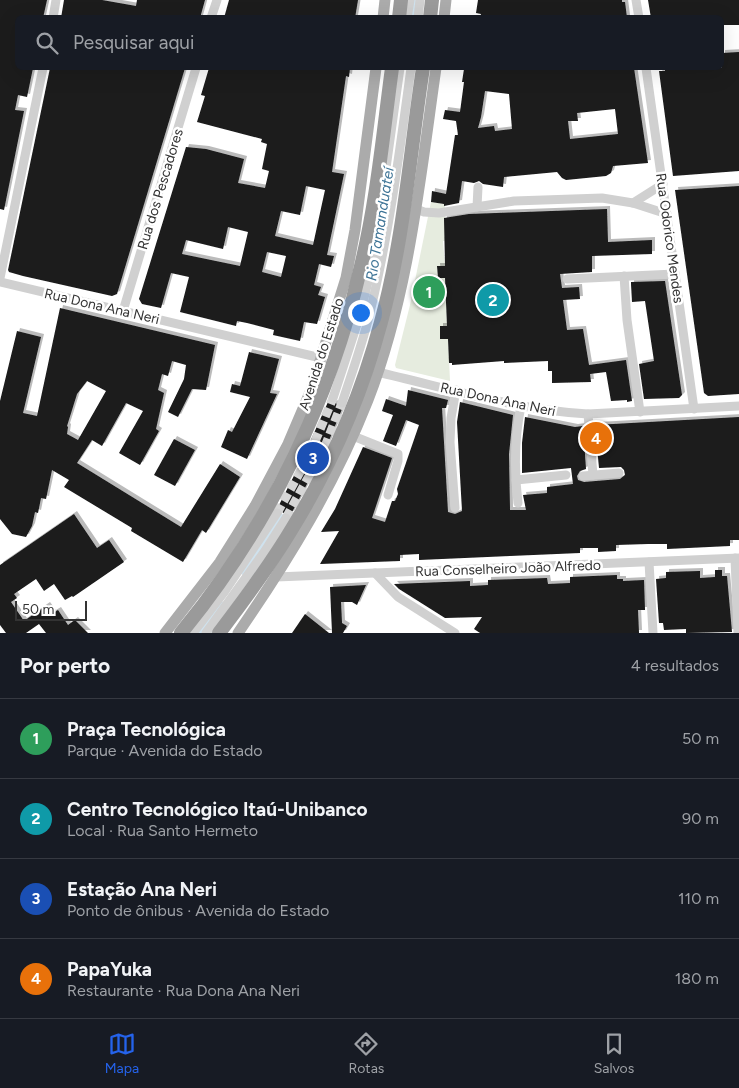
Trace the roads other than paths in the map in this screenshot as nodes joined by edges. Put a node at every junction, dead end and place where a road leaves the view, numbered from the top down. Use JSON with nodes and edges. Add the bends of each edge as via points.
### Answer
{"nodes":[{"id":1,"x":56,"y":0,"type":"edge"},
{"id":2,"x":217,"y":0,"type":"edge"},
{"id":3,"x":385,"y":0,"type":"edge"},
{"id":4,"x":401,"y":0,"type":"edge"},
{"id":5,"x":410,"y":0,"type":"edge"},
{"id":6,"x":420,"y":0,"type":"edge"},
{"id":7,"x":432,"y":0,"type":"edge"},
{"id":8,"x":446,"y":0,"type":"edge"},
{"id":9,"x":636,"y":0,"type":"edge"},
{"id":10,"x":54,"y":15,"type":"edge"},
{"id":11,"x":212,"y":15,"type":"edge"},
{"id":12,"x":383,"y":15,"type":"edge"},
{"id":13,"x":399,"y":15,"type":"edge"},
{"id":14,"x":408,"y":15,"type":"edge"},
{"id":15,"x":418,"y":15,"type":"edge"},
{"id":16,"x":430,"y":15,"type":"edge"},
{"id":17,"x":444,"y":15,"type":"edge"},
{"id":18,"x":638,"y":15,"type":"edge"},
{"id":19,"x":43,"y":70,"type":"edge"},
{"id":20,"x":195,"y":70,"type":"edge"},
{"id":21,"x":376,"y":70,"type":"edge"},
{"id":22,"x":392,"y":70,"type":"edge"},
{"id":23,"x":400,"y":70,"type":"edge"},
{"id":24,"x":411,"y":70,"type":"edge"},
{"id":25,"x":423,"y":70,"type":"edge"},
{"id":26,"x":436,"y":70,"type":"edge"},
{"id":27,"x":646,"y":70,"type":"edge"},
{"id":28,"x":663,"y":184,"type":"junction"},
{"id":29,"x":478,"y":187,"type":"dead end"},
{"id":30,"x":634,"y":203,"type":"junction"},
{"id":31,"x":477,"y":207,"type":"junction"},
{"id":32,"x":416,"y":209,"type":"junction"},
{"id":33,"x":667,"y":214,"type":"junction"},
{"id":34,"x":676,"y":274,"type":"junction"},
{"id":35,"x":624,"y":276,"type":"junction"},
{"id":36,"x":0,"y":278,"type":"edge"},
{"id":37,"x":568,"y":280,"type":"dead end"},
{"id":38,"x":0,"y":282,"type":"edge"},
{"id":39,"x":123,"y":311,"type":"junction"},
{"id":40,"x":321,"y":358,"type":"junction"},
{"id":41,"x":377,"y":372,"type":"junction"},
{"id":42,"x":456,"y":390,"type":"junction"},
{"id":43,"x":333,"y":398,"type":"tunnel mouth"},
{"id":44,"x":342,"y":403,"type":"tunnel mouth"},
{"id":45,"x":521,"y":406,"type":"junction"},
{"id":46,"x":739,"y":406,"type":"edge"},
{"id":47,"x":694,"y":409,"type":"junction"},
{"id":48,"x":640,"y":412,"type":"junction"},
{"id":49,"x":588,"y":414,"type":"junction"},
{"id":50,"x":353,"y":436,"type":"junction"},
{"id":51,"x":619,"y":473,"type":"dead end"},
{"id":52,"x":566,"y":475,"type":"dead end"},
{"id":53,"x":593,"y":475,"type":"junction"},
{"id":54,"x":583,"y":476,"type":"dead end"},
{"id":55,"x":516,"y":480,"type":"junction"},
{"id":56,"x":388,"y":495,"type":"dead end"},
{"id":57,"x":518,"y":503,"type":"dead end"},
{"id":58,"x":455,"y":508,"type":"dead end"},
{"id":59,"x":277,"y":513,"type":"tunnel mouth"},
{"id":60,"x":286,"y":518,"type":"tunnel mouth"},
{"id":61,"x":737,"y":558,"type":"edge"},
{"id":62,"x":649,"y":562,"type":"junction"},
{"id":63,"x":374,"y":573,"type":"junction"},
{"id":64,"x":276,"y":577,"type":"junction"},
{"id":65,"x":165,"y":633,"type":"edge"},
{"id":66,"x":181,"y":633,"type":"edge"},
{"id":67,"x":192,"y":633,"type":"edge"},
{"id":68,"x":206,"y":633,"type":"edge"},
{"id":69,"x":219,"y":633,"type":"edge"},
{"id":70,"x":238,"y":633,"type":"edge"},
{"id":71,"x":456,"y":633,"type":"edge"},
{"id":72,"x":653,"y":633,"type":"edge"},
{"id":73,"x":738,"y":633,"type":"edge"}],
"edges":[{"from":1,"to":10,"type":"street"},
{"from":2,"to":11,"type":"street"},
{"from":3,"to":12,"type":"main road"},
{"from":4,"to":13,"type":"highway"},
{"from":5,"to":14,"type":"street"},
{"from":6,"to":15,"type":"street"},
{"from":7,"to":16,"type":"highway"},
{"from":8,"to":17,"type":"main road"},
{"from":9,"to":18,"type":"street"},
{"from":19,"to":36,"type":"street"},
{"from":20,"to":39,"type":"street","name":"Rua dos Pescadores"},
{"from":21,"to":40,"type":"main road","name":"Avenida do Estado","via":[[346,278]]},
{"from":22,"to":66,"type":"highway","name":"Avenida do Estado","via":[[362,264],[344,332],[318,404],[262,518],[210,598]]},
{"from":23,"to":43,"type":"street","via":[[373,261],[360,315]]},
{"from":24,"to":44,"type":"street","via":[[381,262],[371,310]]},
{"from":25,"to":69,"type":"highway","via":[[398,244],[371,355],[338,441],[294,526]]},
{"from":26,"to":32,"type":"main road"},
{"from":27,"to":28,"type":"street","name":"Rua Odorico Mendes"},
{"from":28,"to":30,"type":"street"},
{"from":28,"to":33,"type":"street","name":"Rua Odorico Mendes"},
{"from":29,"to":31,"type":"street"},
{"from":30,"to":31,"type":"street","via":[[596,198]]},
{"from":30,"to":33,"type":"street"},
{"from":31,"to":32,"type":"street","via":[[439,213]]},
{"from":32,"to":41,"type":"main road","via":[[396,308]]},
{"from":33,"to":34,"type":"street","name":"Rua Odorico Mendes"},
{"from":34,"to":35,"type":"street"},
{"from":34,"to":47,"type":"street","name":"Rua Odorico Mendes"},
{"from":35,"to":37,"type":"street"},
{"from":35,"to":48,"type":"street"},
{"from":38,"to":39,"type":"street","name":"Rua Dona Ana Neri"},
{"from":39,"to":40,"type":"street","name":"Rua Dona Ana Neri"},
{"from":40,"to":65,"type":"main road","name":"Avenida do Estado","via":[[288,444],[255,506],[220,562]]},
{"from":41,"to":42,"type":"street","name":"Rua Dona Ana Neri"},
{"from":41,"to":50,"type":"main road"},
{"from":42,"to":45,"type":"street","name":"Rua Dona Ana Neri"},
{"from":42,"to":58,"type":"street","via":[[450,442]]},
{"from":45,"to":49,"type":"street","name":"Rua Dona Ana Neri"},
{"from":45,"to":55,"type":"street","via":[[515,440]]},
{"from":46,"to":47,"type":"street","name":"Rua Dona Ana Neri"},
{"from":47,"to":48,"type":"street","name":"Rua Dona Ana Neri"},
{"from":48,"to":49,"type":"street","name":"Rua Dona Ana Neri"},
{"from":49,"to":53,"type":"street"},
{"from":50,"to":56,"type":"street","via":[[398,454]]},
{"from":50,"to":64,"type":"main road","via":[[310,522]]},
{"from":51,"to":53,"type":"street"},
{"from":52,"to":55,"type":"street"},
{"from":53,"to":54,"type":"street"},
{"from":55,"to":57,"type":"street"},
{"from":59,"to":67,"type":"street","via":[[225,592]]},
{"from":60,"to":68,"type":"street"},
{"from":61,"to":62,"type":"street","name":"Rua Conselheiro João Alfredo"},
{"from":61,"to":73,"type":"street"},
{"from":62,"to":63,"type":"street","name":"Rua Conselheiro João Alfredo"},
{"from":62,"to":72,"type":"street"},
{"from":63,"to":64,"type":"street","name":"Rua Conselheiro João Alfredo"},
{"from":63,"to":71,"type":"street","via":[[398,597]]},
{"from":64,"to":70,"type":"main road"}]}
